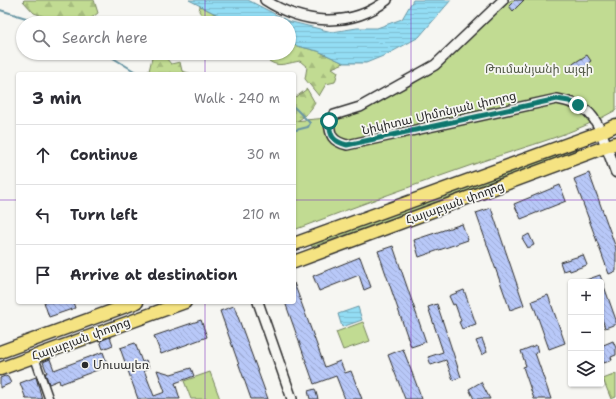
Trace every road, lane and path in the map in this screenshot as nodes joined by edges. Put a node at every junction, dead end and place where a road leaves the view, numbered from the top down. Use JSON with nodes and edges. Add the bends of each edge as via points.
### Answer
{"nodes":[{"id":1,"x":265,"y":0,"type":"edge"},
{"id":2,"x":387,"y":0,"type":"edge"},
{"id":3,"x":503,"y":0,"type":"edge"},
{"id":4,"x":616,"y":125,"type":"edge"},
{"id":5,"x":601,"y":132,"type":"junction"},
{"id":6,"x":612,"y":145,"type":"edge"},
{"id":7,"x":616,"y":172,"type":"edge"},
{"id":8,"x":296,"y":243,"type":"edge"},
{"id":9,"x":296,"y":261,"type":"edge"},
{"id":10,"x":132,"y":304,"type":"edge"},
{"id":11,"x":179,"y":304,"type":"edge"},
{"id":12,"x":259,"y":304,"type":"edge"},
{"id":13,"x":0,"y":352,"type":"edge"},
{"id":14,"x":34,"y":356,"type":"junction"},
{"id":15,"x":0,"y":369,"type":"edge"},
{"id":16,"x":49,"y":399,"type":"edge"},
{"id":17,"x":292,"y":399,"type":"edge"}],
"edges":[{"from":1,"to":2,"type":"street","via":[[293,15],[338,20],[358,17]]},
{"from":3,"to":5,"type":"street","name":"Նիկիտա Սիմոնյան փողոց","via":[[435,65],[360,107],[334,115],[329,121],[332,136],[337,142],[347,145],[557,99],[569,101],[586,109]]},
{"from":4,"to":5,"type":"main road","name":"Հալաբյան փողոց"},
{"from":5,"to":6,"type":"main road"},
{"from":5,"to":8,"type":"main road","name":"Հալաբյան փողոց"},
{"from":6,"to":7,"type":"main road"},
{"from":6,"to":9,"type":"main road","name":"Հալաբյան փողոց"},
{"from":10,"to":13,"type":"main road","name":"Հալաբյան փողոց"},
{"from":11,"to":14,"type":"main road","name":"Հալաբյան փողոց"},
{"from":12,"to":17,"type":"street"},
{"from":14,"to":15,"type":"main road","name":"Հալաբյան փողոց"},
{"from":14,"to":16,"type":"street"}]}
